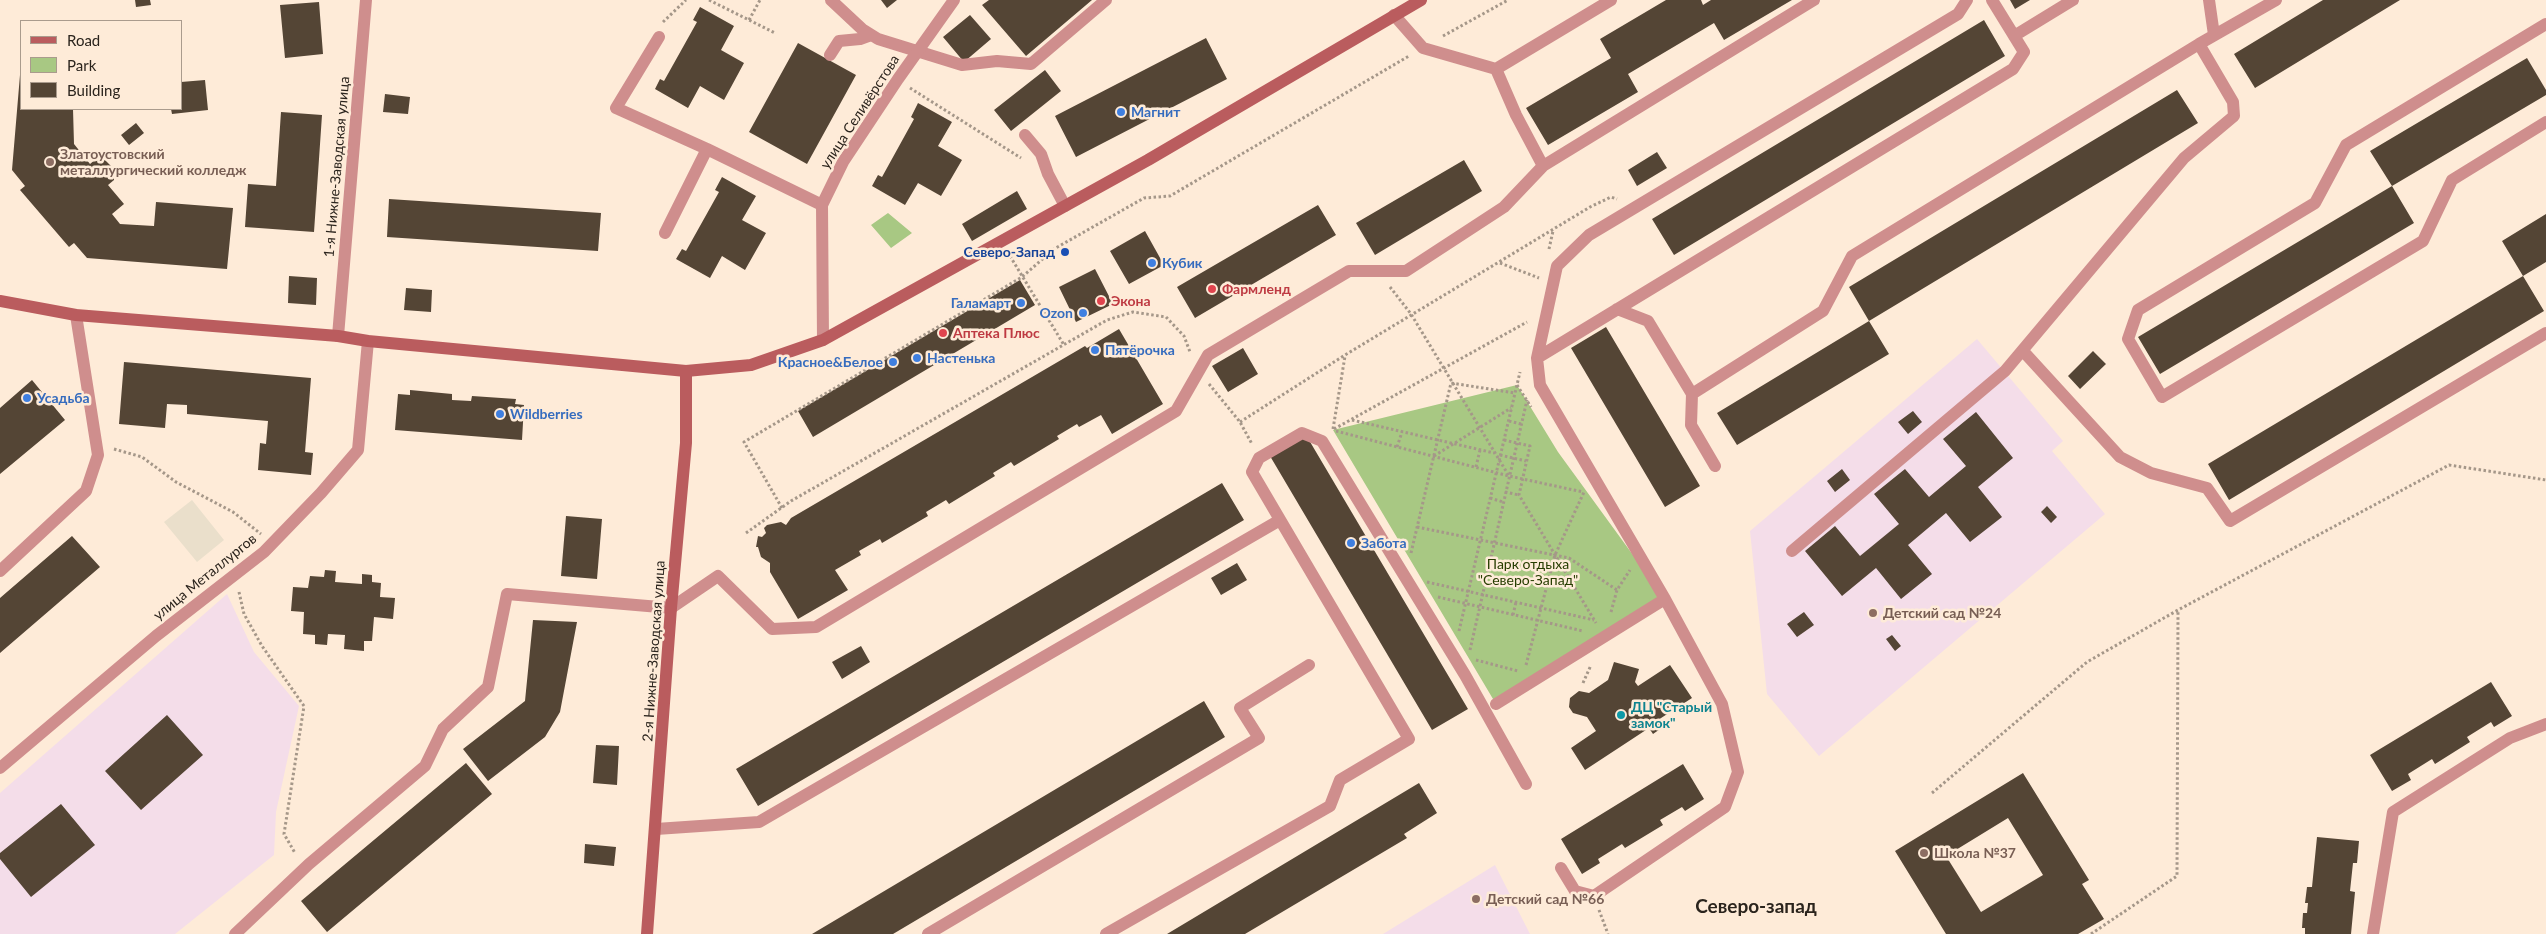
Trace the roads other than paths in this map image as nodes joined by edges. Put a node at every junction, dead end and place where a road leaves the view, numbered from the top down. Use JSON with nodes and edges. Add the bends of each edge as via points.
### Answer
{"nodes":[{"id":1,"x":366,"y":0,"type":"edge"},
{"id":2,"x":831,"y":0,"type":"edge"},
{"id":3,"x":954,"y":0,"type":"edge"},
{"id":4,"x":1106,"y":0,"type":"edge"},
{"id":5,"x":1421,"y":0,"type":"edge"},
{"id":6,"x":1611,"y":0,"type":"edge"},
{"id":7,"x":1814,"y":0,"type":"edge"},
{"id":8,"x":1967,"y":0,"type":"edge"},
{"id":9,"x":1992,"y":0,"type":"edge"},
{"id":10,"x":2073,"y":0,"type":"edge"},
{"id":11,"x":2209,"y":0,"type":"edge"},
{"id":12,"x":2276,"y":0,"type":"edge"},
{"id":13,"x":1394,"y":15,"type":"junction"},
{"id":14,"x":2546,"y":24,"type":"edge"},
{"id":15,"x":871,"y":35,"type":"junction"},
{"id":16,"x":2214,"y":35,"type":"junction"},
{"id":17,"x":2014,"y":36,"type":"junction"},
{"id":18,"x":659,"y":37,"type":"road end"},
{"id":19,"x":2199,"y":44,"type":"junction"},
{"id":20,"x":917,"y":51,"type":"junction"},
{"id":21,"x":830,"y":55,"type":"dead end"},
{"id":22,"x":1496,"y":69,"type":"junction"},
{"id":23,"x":2546,"y":122,"type":"edge"},
{"id":24,"x":1025,"y":134,"type":"dead end"},
{"id":25,"x":707,"y":149,"type":"junction"},
{"id":26,"x":1543,"y":166,"type":"junction"},
{"id":27,"x":822,"y":205,"type":"junction"},
{"id":28,"x":1065,"y":206,"type":"junction"},
{"id":29,"x":665,"y":233,"type":"dead end"},
{"id":30,"x":0,"y":301,"type":"edge"},
{"id":31,"x":1618,"y":309,"type":"junction"},
{"id":32,"x":76,"y":315,"type":"junction"},
{"id":33,"x":2546,"y":333,"type":"edge"},
{"id":34,"x":338,"y":336,"type":"junction"},
{"id":35,"x":823,"y":340,"type":"junction"},
{"id":36,"x":368,"y":341,"type":"junction"},
{"id":37,"x":2023,"y":351,"type":"junction"},
{"id":38,"x":1537,"y":358,"type":"junction"},
{"id":39,"x":686,"y":371,"type":"junction"},
{"id":40,"x":1692,"y":394,"type":"junction"},
{"id":41,"x":1715,"y":466,"type":"dead end"},
{"id":42,"x":1280,"y":520,"type":"junction"},
{"id":43,"x":1792,"y":551,"type":"dead end"},
{"id":44,"x":0,"y":571,"type":"edge"},
{"id":45,"x":1665,"y":599,"type":"junction"},
{"id":46,"x":671,"y":608,"type":"junction"},
{"id":47,"x":1308,"y":665,"type":"dead end"},
{"id":48,"x":1496,"y":704,"type":"dead end"},
{"id":49,"x":2546,"y":724,"type":"edge"},
{"id":50,"x":0,"y":768,"type":"edge"},
{"id":51,"x":1526,"y":784,"type":"dead end"},
{"id":52,"x":656,"y":828,"type":"junction"},
{"id":53,"x":1560,"y":868,"type":"dead end"},
{"id":54,"x":236,"y":934,"type":"edge"},
{"id":55,"x":647,"y":934,"type":"edge"},
{"id":56,"x":928,"y":934,"type":"edge"},
{"id":57,"x":1106,"y":934,"type":"edge"},
{"id":58,"x":2373,"y":934,"type":"edge"}],
"edges":[{"from":1,"to":34,"type":"street","name":"1-я Нижне-Заводская улица"},
{"from":2,"to":15,"type":"street"},
{"from":3,"to":20,"type":"street","name":"улица Селивёрстова"},
{"from":4,"to":20,"type":"street","via":[[1032,64],[997,61],[962,65]]},
{"from":5,"to":13,"type":"main road"},
{"from":6,"to":22,"type":"street"},
{"from":7,"to":26,"type":"street"},
{"from":8,"to":38,"type":"street","via":[[1958,14],[1589,235],[1557,266]]},
{"from":9,"to":17,"type":"street"},
{"from":10,"to":17,"type":"street"},
{"from":11,"to":16,"type":"street"},
{"from":12,"to":16,"type":"street"},
{"from":13,"to":22,"type":"street","via":[[1423,48]]},
{"from":13,"to":28,"type":"main road"},
{"from":14,"to":23,"type":"street","via":[[2346,145],[2315,204],[2138,310],[2128,338],[2162,397],[2423,241],[2452,180]]},
{"from":15,"to":20,"type":"street"},
{"from":15,"to":21,"type":"street","via":[[839,41]]},
{"from":16,"to":19,"type":"street"},
{"from":17,"to":31,"type":"street","via":[[2024,52],[2013,69]]},
{"from":18,"to":25,"type":"street","via":[[616,108]]},
{"from":19,"to":37,"type":"street","via":[[2233,102],[2234,116],[2184,158]]},
{"from":19,"to":40,"type":"street","via":[[1852,256],[1823,311]]},
{"from":20,"to":27,"type":"street","name":"улица Селивёрстова","via":[[843,162]]},
{"from":22,"to":26,"type":"street"},
{"from":24,"to":28,"type":"street","via":[[1041,154]]},
{"from":25,"to":27,"type":"street"},
{"from":25,"to":29,"type":"street"},
{"from":26,"to":46,"type":"street","via":[[1504,208],[1406,271],[1349,271],[1208,355],[1176,411],[816,627],[772,630],[718,576]]},
{"from":27,"to":35,"type":"street","name":"улица Селивёрстова"},
{"from":28,"to":35,"type":"main road"},
{"from":30,"to":32,"type":"main road"},
{"from":31,"to":38,"type":"street"},
{"from":31,"to":40,"type":"street","via":[[1648,321]]},
{"from":32,"to":34,"type":"main road"},
{"from":32,"to":44,"type":"street","via":[[98,455],[86,491]]},
{"from":33,"to":37,"type":"street","via":[[2230,521],[2207,488],[2151,473],[2120,457]]},
{"from":34,"to":36,"type":"main road"},
{"from":35,"to":39,"type":"main road","via":[[751,364]]},
{"from":36,"to":39,"type":"main road"},
{"from":36,"to":50,"type":"street","name":"улица Металлургов","via":[[358,450],[321,494],[264,552],[156,636]]},
{"from":37,"to":43,"type":"street","via":[[2005,371]]},
{"from":38,"to":45,"type":"street","via":[[1540,385],[1551,408]]},
{"from":39,"to":46,"type":"main road","name":"2-я Нижне-Заводская улица","via":[[686,443]]},
{"from":40,"to":41,"type":"street","via":[[1691,425]]},
{"from":42,"to":51,"type":"street","via":[[1252,472],[1259,458],[1302,433],[1322,441],[1465,675]]},
{"from":42,"to":52,"type":"street","via":[[759,822]]},
{"from":42,"to":57,"type":"street","via":[[1409,740],[1340,780],[1330,806]]},
{"from":45,"to":48,"type":"street"},
{"from":45,"to":53,"type":"street","via":[[1722,704],[1738,772],[1725,807],[1594,896],[1575,891]]},
{"from":46,"to":52,"type":"main road","name":"2-я Нижне-Заводская улица"},
{"from":46,"to":54,"type":"street","via":[[507,594],[488,687],[443,729],[425,766],[309,864]]},
{"from":47,"to":56,"type":"street","via":[[1240,708],[1260,738]]},
{"from":49,"to":58,"type":"street","via":[[2510,738],[2394,812]]},
{"from":52,"to":55,"type":"main road","name":"2-я Нижне-Заводская улица"}]}
